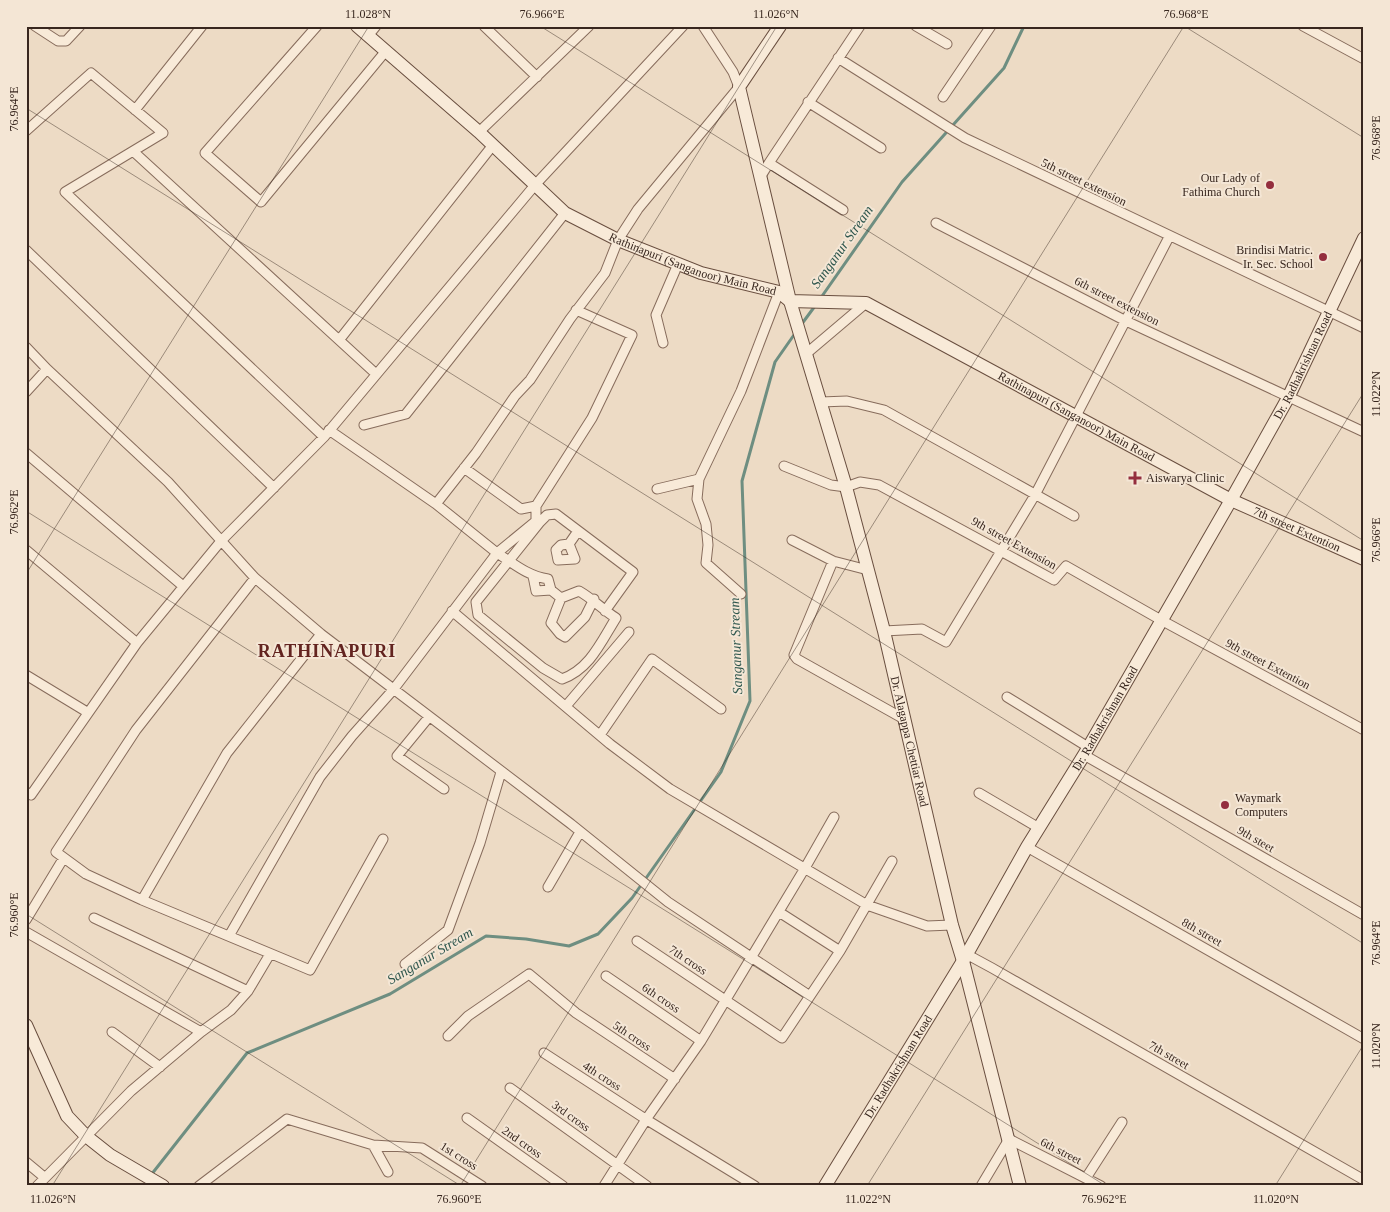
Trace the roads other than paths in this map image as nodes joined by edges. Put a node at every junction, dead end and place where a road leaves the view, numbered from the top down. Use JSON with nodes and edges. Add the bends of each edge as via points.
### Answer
{"nodes":[{"id":1,"x":35,"y":26,"type":"edge"},
{"id":2,"x":80,"y":26,"type":"edge"},
{"id":3,"x":202,"y":26,"type":"edge"},
{"id":4,"x":317,"y":26,"type":"edge"},
{"id":5,"x":357,"y":26,"type":"edge"},
{"id":6,"x":484,"y":26,"type":"edge"},
{"id":7,"x":683,"y":26,"type":"edge"},
{"id":8,"x":703,"y":26,"type":"edge"},
{"id":9,"x":780,"y":26,"type":"edge"},
{"id":10,"x":860,"y":26,"type":"edge"},
{"id":11,"x":916,"y":26,"type":"edge"},
{"id":12,"x":991,"y":26,"type":"edge"},
{"id":13,"x":1303,"y":26,"type":"edge"},
{"id":14,"x":586,"y":27,"type":"edge"},
{"id":15,"x":372,"y":31,"type":"edge"},
{"id":16,"x":947,"y":44,"type":"dead end"},
{"id":17,"x":385,"y":52,"type":"junction"},
{"id":18,"x":838,"y":58,"type":"junction"},
{"id":19,"x":1364,"y":59,"type":"edge"},
{"id":20,"x":537,"y":77,"type":"junction"},
{"id":21,"x":739,"y":86,"type":"junction"},
{"id":22,"x":943,"y":97,"type":"dead end"},
{"id":23,"x":808,"y":102,"type":"junction"},
{"id":24,"x":135,"y":110,"type":"junction"},
{"id":25,"x":26,"y":131,"type":"edge"},
{"id":26,"x":479,"y":132,"type":"junction"},
{"id":27,"x":493,"y":145,"type":"junction"},
{"id":28,"x":881,"y":148,"type":"dead end"},
{"id":29,"x":134,"y":152,"type":"junction"},
{"id":30,"x":770,"y":163,"type":"junction"},
{"id":31,"x":761,"y":176,"type":"junction"},
{"id":32,"x":535,"y":185,"type":"junction"},
{"id":33,"x":843,"y":210,"type":"dead end"},
{"id":34,"x":565,"y":213,"type":"junction"},
{"id":35,"x":936,"y":223,"type":"dead end"},
{"id":36,"x":1169,"y":237,"type":"junction"},
{"id":37,"x":1364,"y":238,"type":"edge"},
{"id":38,"x":618,"y":240,"type":"junction"},
{"id":39,"x":26,"y":250,"type":"edge"},
{"id":40,"x":678,"y":264,"type":"junction"},
{"id":41,"x":779,"y":292,"type":"junction"},
{"id":42,"x":794,"y":301,"type":"junction"},
{"id":43,"x":866,"y":303,"type":"junction"},
{"id":44,"x":576,"y":310,"type":"junction"},
{"id":45,"x":1328,"y":311,"type":"junction"},
{"id":46,"x":1126,"y":321,"type":"junction"},
{"id":47,"x":1364,"y":328,"type":"edge"},
{"id":48,"x":340,"y":339,"type":"junction"},
{"id":49,"x":664,"y":343,"type":"dead end"},
{"id":50,"x":26,"y":347,"type":"edge"},
{"id":51,"x":806,"y":351,"type":"junction"},
{"id":52,"x":47,"y":369,"type":"junction"},
{"id":53,"x":375,"y":373,"type":"junction"},
{"id":54,"x":26,"y":392,"type":"edge"},
{"id":55,"x":1288,"y":398,"type":"junction"},
{"id":56,"x":821,"y":402,"type":"junction"},
{"id":57,"x":1077,"y":417,"type":"junction"},
{"id":58,"x":364,"y":425,"type":"dead end"},
{"id":59,"x":1364,"y":432,"type":"edge"},
{"id":60,"x":326,"y":433,"type":"junction"},
{"id":61,"x":26,"y":453,"type":"edge"},
{"id":62,"x":784,"y":466,"type":"dead end"},
{"id":63,"x":464,"y":468,"type":"junction"},
{"id":64,"x":699,"y":479,"type":"junction"},
{"id":65,"x":846,"y":486,"type":"junction"},
{"id":66,"x":274,"y":488,"type":"junction"},
{"id":67,"x":657,"y":489,"type":"dead end"},
{"id":68,"x":1035,"y":495,"type":"junction"},
{"id":69,"x":1231,"y":500,"type":"junction"},
{"id":70,"x":436,"y":504,"type":"junction"},
{"id":71,"x":536,"y":506,"type":"junction"},
{"id":72,"x":1074,"y":516,"type":"dead end"},
{"id":73,"x":578,"y":530,"type":"junction"},
{"id":74,"x":792,"y":540,"type":"dead end"},
{"id":75,"x":221,"y":541,"type":"junction"},
{"id":76,"x":569,"y":544,"type":"dead end"},
{"id":77,"x":26,"y":550,"type":"edge"},
{"id":78,"x":1000,"y":550,"type":"junction"},
{"id":79,"x":497,"y":554,"type":"junction"},
{"id":80,"x":1364,"y":559,"type":"edge"},
{"id":81,"x":833,"y":561,"type":"junction"},
{"id":82,"x":510,"y":562,"type":"junction"},
{"id":83,"x":868,"y":570,"type":"junction"},
{"id":84,"x":533,"y":576,"type":"junction"},
{"id":85,"x":254,"y":578,"type":"junction"},
{"id":86,"x":183,"y":586,"type":"junction"},
{"id":87,"x":551,"y":590,"type":"junction"},
{"id":88,"x":741,"y":594,"type":"dead end"},
{"id":89,"x":562,"y":598,"type":"junction"},
{"id":90,"x":594,"y":599,"type":"junction"},
{"id":91,"x":452,"y":611,"type":"junction"},
{"id":92,"x":605,"y":612,"type":"junction"},
{"id":93,"x":1161,"y":620,"type":"junction"},
{"id":94,"x":884,"y":631,"type":"junction"},
{"id":95,"x":629,"y":632,"type":"dead end"},
{"id":96,"x":321,"y":634,"type":"junction"},
{"id":97,"x":137,"y":643,"type":"junction"},
{"id":98,"x":26,"y":675,"type":"edge"},
{"id":99,"x":394,"y":690,"type":"junction"},
{"id":100,"x":1007,"y":697,"type":"dead end"},
{"id":101,"x":566,"y":706,"type":"junction"},
{"id":102,"x":721,"y":709,"type":"dead end"},
{"id":103,"x":87,"y":712,"type":"junction"},
{"id":104,"x":429,"y":717,"type":"junction"},
{"id":105,"x":904,"y":719,"type":"junction"},
{"id":106,"x":1364,"y":730,"type":"edge"},
{"id":107,"x":600,"y":735,"type":"junction"},
{"id":108,"x":1086,"y":751,"type":"junction"},
{"id":109,"x":501,"y":772,"type":"junction"},
{"id":110,"x":444,"y":788,"type":"dead end"},
{"id":111,"x":26,"y":792,"type":"edge"},
{"id":112,"x":979,"y":793,"type":"dead end"},
{"id":113,"x":834,"y":817,"type":"dead end"},
{"id":114,"x":1038,"y":828,"type":"junction"},
{"id":115,"x":580,"y":832,"type":"junction"},
{"id":116,"x":383,"y":838,"type":"dead end"},
{"id":117,"x":1027,"y":847,"type":"junction"},
{"id":118,"x":63,"y":859,"type":"junction"},
{"id":119,"x":892,"y":861,"type":"dead end"},
{"id":120,"x":805,"y":868,"type":"junction"},
{"id":121,"x":548,"y":887,"type":"dead end"},
{"id":122,"x":142,"y":900,"type":"junction"},
{"id":123,"x":867,"y":905,"type":"junction"},
{"id":124,"x":779,"y":912,"type":"junction"},
{"id":125,"x":1364,"y":915,"type":"edge"},
{"id":126,"x":94,"y":918,"type":"dead end"},
{"id":127,"x":26,"y":920,"type":"edge"},
{"id":128,"x":952,"y":925,"type":"junction"},
{"id":129,"x":26,"y":932,"type":"edge"},
{"id":130,"x":229,"y":936,"type":"junction"},
{"id":131,"x":637,"y":941,"type":"dead end"},
{"id":132,"x":840,"y":951,"type":"junction"},
{"id":133,"x":270,"y":954,"type":"junction"},
{"id":134,"x":750,"y":958,"type":"junction"},
{"id":135,"x":964,"y":961,"type":"junction"},
{"id":136,"x":406,"y":964,"type":"dead end"},
{"id":137,"x":606,"y":976,"type":"dead end"},
{"id":138,"x":248,"y":990,"type":"junction"},
{"id":139,"x":810,"y":996,"type":"junction"},
{"id":140,"x":725,"y":1000,"type":"junction"},
{"id":141,"x":26,"y":1025,"type":"edge"},
{"id":142,"x":112,"y":1032,"type":"dead end"},
{"id":143,"x":201,"y":1032,"type":"junction"},
{"id":144,"x":448,"y":1036,"type":"dead end"},
{"id":145,"x":1364,"y":1039,"type":"edge"},
{"id":146,"x":701,"y":1041,"type":"junction"},
{"id":147,"x":544,"y":1053,"type":"dead end"},
{"id":148,"x":160,"y":1067,"type":"junction"},
{"id":149,"x":675,"y":1079,"type":"junction"},
{"id":150,"x":510,"y":1088,"type":"dead end"},
{"id":151,"x":467,"y":1118,"type":"dead end"},
{"id":152,"x":647,"y":1120,"type":"junction"},
{"id":153,"x":1122,"y":1122,"type":"dead end"},
{"id":154,"x":86,"y":1136,"type":"junction"},
{"id":155,"x":1009,"y":1139,"type":"junction"},
{"id":156,"x":373,"y":1145,"type":"junction"},
{"id":157,"x":26,"y":1162,"type":"edge"},
{"id":158,"x":617,"y":1165,"type":"junction"},
{"id":159,"x":388,"y":1172,"type":"dead end"},
{"id":160,"x":44,"y":1177,"type":"junction"},
{"id":161,"x":1086,"y":1178,"type":"junction"},
{"id":162,"x":1364,"y":1180,"type":"edge"},
{"id":163,"x":36,"y":1186,"type":"edge"},
{"id":164,"x":163,"y":1186,"type":"edge"},
{"id":165,"x":199,"y":1186,"type":"edge"},
{"id":166,"x":482,"y":1186,"type":"edge"},
{"id":167,"x":563,"y":1186,"type":"edge"},
{"id":168,"x":604,"y":1186,"type":"edge"},
{"id":169,"x":647,"y":1186,"type":"edge"},
{"id":170,"x":755,"y":1186,"type":"edge"},
{"id":171,"x":825,"y":1186,"type":"edge"},
{"id":172,"x":981,"y":1186,"type":"edge"},
{"id":173,"x":1020,"y":1186,"type":"edge"},
{"id":174,"x":1101,"y":1186,"type":"edge"}],
"edges":[{"from":1,"to":2,"type":"street","via":[[58,41],[66,41]]},
{"from":3,"to":24,"type":"street"},
{"from":4,"to":17,"type":"street","via":[[204,153],[261,202]]},
{"from":5,"to":15,"type":"street","name":"Rathinapuri (Sanganoor) Main Road"},
{"from":6,"to":20,"type":"street"},
{"from":7,"to":32,"type":"street"},
{"from":8,"to":21,"type":"street"},
{"from":9,"to":21,"type":"street"},
{"from":10,"to":18,"type":"street"},
{"from":11,"to":16,"type":"street"},
{"from":12,"to":22,"type":"street"},
{"from":13,"to":19,"type":"street"},
{"from":14,"to":20,"type":"street"},
{"from":15,"to":17,"type":"street","name":"Rathinapuri (Sanganoor) Main Road"},
{"from":17,"to":26,"type":"street","name":"Rathinapuri (Sanganoor) Main Road"},
{"from":18,"to":23,"type":"street"},
{"from":18,"to":36,"type":"street","name":"5th street extension","via":[[962,136]]},
{"from":20,"to":26,"type":"street"},
{"from":21,"to":31,"type":"street","name":"Dr. Alagappa Chettiar Road"},
{"from":21,"to":38,"type":"street","via":[[638,209]]},
{"from":23,"to":28,"type":"street"},
{"from":23,"to":30,"type":"street"},
{"from":24,"to":25,"type":"street","via":[[91,73]]},
{"from":24,"to":29,"type":"street","via":[[163,133]]},
{"from":26,"to":27,"type":"street","name":"Rathinapuri (Sanganoor) Main Road"},
{"from":27,"to":32,"type":"street","name":"Rathinapuri (Sanganoor) Main Road"},
{"from":27,"to":48,"type":"street"},
{"from":29,"to":48,"type":"street"},
{"from":29,"to":60,"type":"street","via":[[65,192]]},
{"from":30,"to":31,"type":"street"},
{"from":30,"to":33,"type":"street"},
{"from":31,"to":42,"type":"street","name":"Dr. Alagappa Chettiar Road"},
{"from":32,"to":34,"type":"street","name":"Rathinapuri (Sanganoor) Main Road"},
{"from":32,"to":53,"type":"street"},
{"from":34,"to":38,"type":"street","name":"Rathinapuri (Sanganoor) Main Road"},
{"from":34,"to":58,"type":"street","via":[[406,414]]},
{"from":35,"to":46,"type":"street","name":"6th street extension"},
{"from":36,"to":45,"type":"street","name":"5th street extension"},
{"from":36,"to":46,"type":"street"},
{"from":37,"to":45,"type":"street","name":"Dr. Radhakrishnan Road"},
{"from":38,"to":40,"type":"street","name":"Rathinapuri (Sanganoor) Main Road"},
{"from":38,"to":44,"type":"street","via":[[605,273]]},
{"from":39,"to":66,"type":"street"},
{"from":40,"to":41,"type":"street","name":"Rathinapuri (Sanganoor) Main Road","via":[[701,273]]},
{"from":40,"to":49,"type":"street","via":[[656,315]]},
{"from":41,"to":42,"type":"street","name":"Rathinapuri (Sanganoor) Main Road"},
{"from":41,"to":64,"type":"street","via":[[741,391]]},
{"from":42,"to":43,"type":"street","name":"Rathinapuri (Sanganoor) Main Road"},
{"from":42,"to":51,"type":"street","name":"Dr. Alagappa Chettiar Road","via":[[795,318]]},
{"from":43,"to":51,"type":"street"},
{"from":43,"to":57,"type":"street","name":"Rathinapuri (Sanganoor) Main Road"},
{"from":44,"to":63,"type":"street","via":[[530,380]]},
{"from":44,"to":71,"type":"street","via":[[632,335],[592,418]]},
{"from":45,"to":47,"type":"street","name":"5th street extension"},
{"from":45,"to":55,"type":"street","name":"Dr. Radhakrishnan Road"},
{"from":46,"to":55,"type":"street","name":"6th street extension"},
{"from":46,"to":57,"type":"street"},
{"from":48,"to":53,"type":"street"},
{"from":50,"to":52,"type":"street"},
{"from":51,"to":56,"type":"street","name":"Dr. Alagappa Chettiar Road"},
{"from":52,"to":54,"type":"street"},
{"from":52,"to":75,"type":"street","via":[[168,482]]},
{"from":53,"to":60,"type":"street"},
{"from":55,"to":59,"type":"street","name":"6th street extension"},
{"from":55,"to":69,"type":"street","name":"Dr. Radhakrishnan Road"},
{"from":56,"to":65,"type":"street","name":"Dr. Alagappa Chettiar Road"},
{"from":56,"to":68,"type":"street","via":[[847,401],[884,410]]},
{"from":57,"to":68,"type":"street"},
{"from":57,"to":69,"type":"street","name":"Rathinapuri (Sanganoor) Main Road"},
{"from":60,"to":66,"type":"street"},
{"from":60,"to":70,"type":"street"},
{"from":61,"to":86,"type":"street"},
{"from":62,"to":65,"type":"street","name":"9th street Extension","via":[[830,485]]},
{"from":63,"to":70,"type":"street"},
{"from":63,"to":71,"type":"street","via":[[521,509]]},
{"from":64,"to":67,"type":"street"},
{"from":64,"to":88,"type":"street","via":[[697,499],[706,524],[706,563]]},
{"from":65,"to":78,"type":"street","name":"9th street Extension","via":[[860,482],[879,485]]},
{"from":65,"to":83,"type":"street","name":"Dr. Alagappa Chettiar Road"},
{"from":66,"to":75,"type":"street"},
{"from":68,"to":72,"type":"street"},
{"from":68,"to":78,"type":"street"},
{"from":69,"to":80,"type":"street","name":"7th street Extention"},
{"from":69,"to":93,"type":"street","name":"Dr. Radhakrishnan Road"},
{"from":70,"to":79,"type":"street"},
{"from":71,"to":79,"type":"street","via":[[536,521]]},
{"from":73,"to":76,"type":"street"},
{"from":73,"to":82,"type":"street","via":[[556,514],[547,515]]},
{"from":73,"to":92,"type":"street","via":[[633,572]]},
{"from":74,"to":81,"type":"street"},
{"from":75,"to":85,"type":"street"},
{"from":75,"to":86,"type":"street"},
{"from":77,"to":97,"type":"street"},
{"from":78,"to":93,"type":"street","name":"9th street Extension","via":[[1054,580],[1066,566]]},
{"from":78,"to":94,"type":"street","via":[[946,642],[922,628]]},
{"from":79,"to":82,"type":"street"},
{"from":79,"to":91,"type":"street"},
{"from":81,"to":83,"type":"street"},
{"from":81,"to":105,"type":"street","via":[[794,654],[797,659]]},
{"from":82,"to":84,"type":"street"},
{"from":82,"to":92,"type":"street","via":[[476,602],[478,616],[543,668],[562,679],[573,675],[591,659],[616,618]]},
{"from":83,"to":94,"type":"street","name":"Dr. Alagappa Chettiar Road"},
{"from":84,"to":87,"type":"street","via":[[548,578]]},
{"from":84,"to":87,"type":"street","via":[[536,591]]},
{"from":85,"to":96,"type":"street"},
{"from":85,"to":118,"type":"street","via":[[136,730],[56,852]]},
{"from":86,"to":97,"type":"street"},
{"from":87,"to":89,"type":"street"},
{"from":89,"to":90,"type":"street","via":[[579,591]]},
{"from":89,"to":90,"type":"street","via":[[551,623],[565,637],[585,617]]},
{"from":90,"to":92,"type":"street"},
{"from":91,"to":99,"type":"street"},
{"from":91,"to":101,"type":"street"},
{"from":93,"to":106,"type":"street","name":"9th street Extention"},
{"from":93,"to":108,"type":"street","name":"Dr. Radhakrishnan Road"},
{"from":94,"to":105,"type":"street","name":"Dr. Alagappa Chettiar Road"},
{"from":95,"to":101,"type":"street"},
{"from":96,"to":99,"type":"street"},
{"from":96,"to":122,"type":"street","via":[[227,753]]},
{"from":97,"to":103,"type":"street"},
{"from":98,"to":103,"type":"street"},
{"from":99,"to":104,"type":"street"},
{"from":99,"to":130,"type":"street","via":[[320,777]]},
{"from":100,"to":108,"type":"street","name":"9th steet"},
{"from":101,"to":107,"type":"street"},
{"from":102,"to":107,"type":"street","via":[[652,659]]},
{"from":103,"to":111,"type":"street","via":[[31,795]]},
{"from":104,"to":109,"type":"street"},
{"from":104,"to":110,"type":"street","via":[[397,756]]},
{"from":105,"to":128,"type":"street","name":"Dr. Alagappa Chettiar Road"},
{"from":107,"to":120,"type":"street","via":[[670,789]]},
{"from":108,"to":114,"type":"street","name":"Dr. Radhakrishnan Road"},
{"from":108,"to":125,"type":"street","name":"9th steet"},
{"from":109,"to":115,"type":"street"},
{"from":109,"to":136,"type":"street","via":[[480,843],[448,930]]},
{"from":112,"to":114,"type":"street"},
{"from":113,"to":120,"type":"street"},
{"from":114,"to":117,"type":"street","name":"Dr. Radhakrishnan Road"},
{"from":115,"to":121,"type":"street"},
{"from":115,"to":134,"type":"street","via":[[659,894]]},
{"from":116,"to":133,"type":"street","via":[[310,970]]},
{"from":117,"to":135,"type":"street","name":"Dr. Radhakrishnan Road"},
{"from":117,"to":145,"type":"street","name":"8th street"},
{"from":118,"to":122,"type":"street","via":[[86,874]]},
{"from":118,"to":127,"type":"street"},
{"from":119,"to":123,"type":"street"},
{"from":120,"to":123,"type":"street"},
{"from":120,"to":124,"type":"street"},
{"from":122,"to":130,"type":"street"},
{"from":123,"to":128,"type":"street","via":[[927,926]]},
{"from":123,"to":132,"type":"street"},
{"from":124,"to":132,"type":"street"},
{"from":124,"to":134,"type":"street"},
{"from":126,"to":138,"type":"street"},
{"from":128,"to":135,"type":"street","name":"Dr. Alagappa Chettiar Road"},
{"from":129,"to":143,"type":"street"},
{"from":130,"to":133,"type":"street"},
{"from":131,"to":140,"type":"street","name":"7th cross"},
{"from":132,"to":139,"type":"street"},
{"from":133,"to":138,"type":"street"},
{"from":134,"to":139,"type":"street"},
{"from":134,"to":140,"type":"street"},
{"from":135,"to":155,"type":"street","name":"Dr. Alagappa Chettiar Road"},
{"from":135,"to":162,"type":"street","name":"7th street","via":[[968,955],[992,968]]},
{"from":135,"to":171,"type":"street","name":"Dr. Radhakrishnan Road"},
{"from":137,"to":146,"type":"street","name":"6th cross"},
{"from":138,"to":143,"type":"street","via":[[231,1010]]},
{"from":139,"to":140,"type":"street","name":"7th cross","via":[[782,1038]]},
{"from":140,"to":146,"type":"street"},
{"from":141,"to":154,"type":"street","via":[[67,1116]]},
{"from":142,"to":148,"type":"street"},
{"from":143,"to":148,"type":"street"},
{"from":144,"to":149,"type":"street","name":"5th cross","via":[[468,1016],[529,974],[576,1013]]},
{"from":146,"to":149,"type":"street"},
{"from":147,"to":152,"type":"street","name":"4th cross"},
{"from":148,"to":154,"type":"street"},
{"from":149,"to":152,"type":"street"},
{"from":150,"to":158,"type":"street","name":"3rd cross"},
{"from":151,"to":167,"type":"street","name":"2nd cross"},
{"from":152,"to":158,"type":"street"},
{"from":152,"to":170,"type":"street","name":"4th cross"},
{"from":153,"to":161,"type":"street"},
{"from":154,"to":160,"type":"street"},
{"from":154,"to":164,"type":"street","via":[[110,1155]]},
{"from":155,"to":161,"type":"street","name":"6th street"},
{"from":155,"to":172,"type":"street"},
{"from":155,"to":173,"type":"street","name":"Dr. Alagappa Chettiar Road"},
{"from":156,"to":159,"type":"street"},
{"from":156,"to":165,"type":"street","via":[[287,1119]]},
{"from":156,"to":166,"type":"street","name":"1st cross","via":[[422,1148]]},
{"from":157,"to":160,"type":"street"},
{"from":158,"to":168,"type":"street"},
{"from":158,"to":169,"type":"street","name":"3rd cross"},
{"from":160,"to":163,"type":"street"},
{"from":161,"to":174,"type":"street","name":"6th street"}]}
